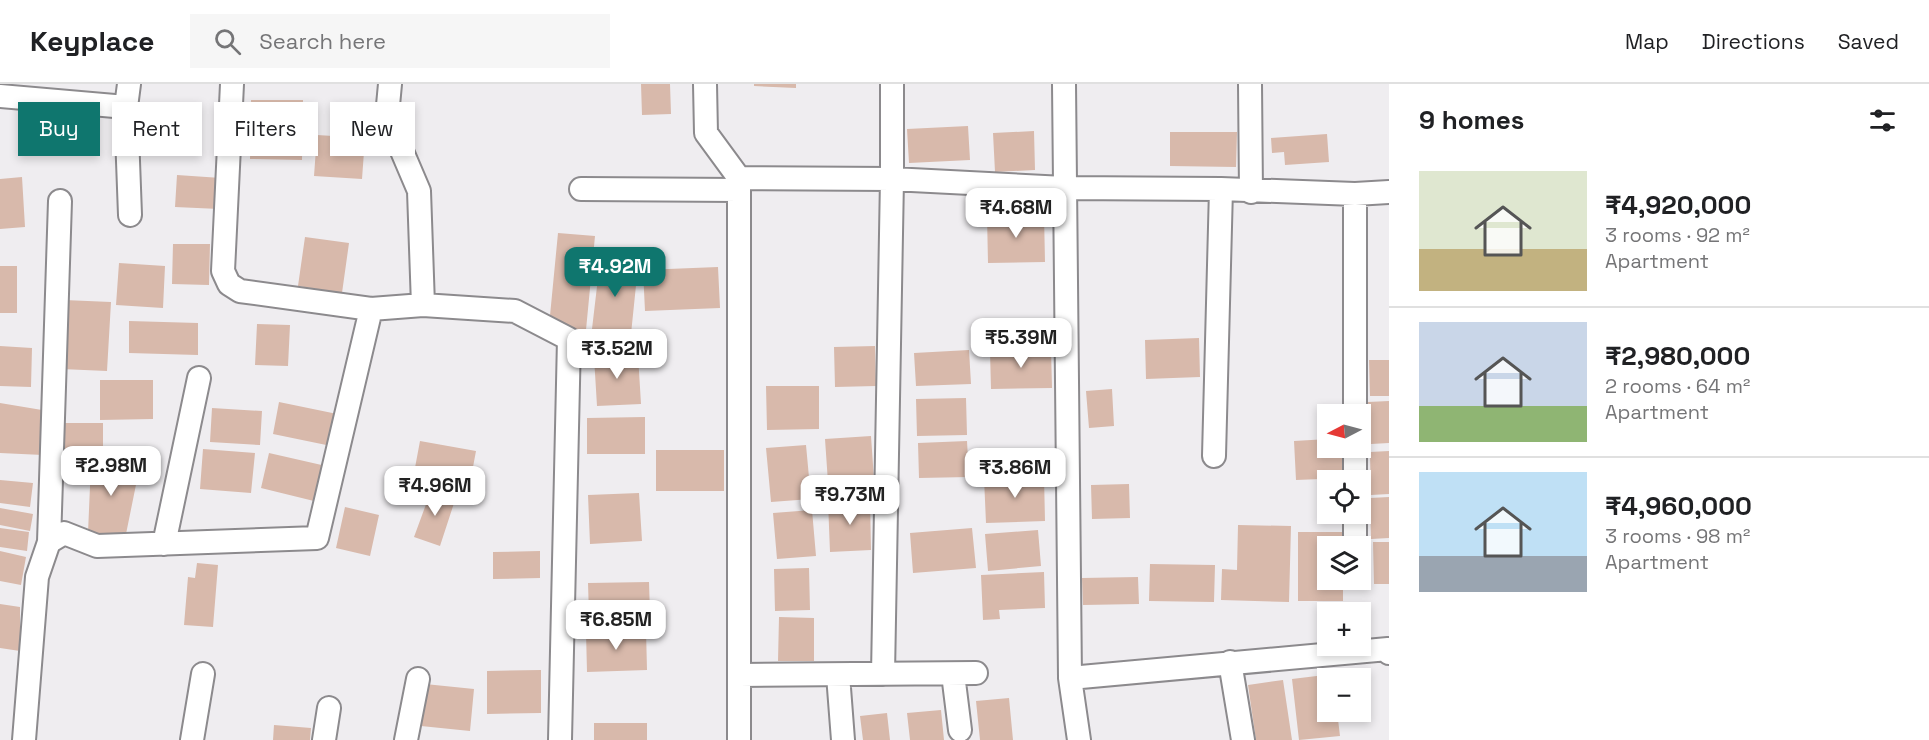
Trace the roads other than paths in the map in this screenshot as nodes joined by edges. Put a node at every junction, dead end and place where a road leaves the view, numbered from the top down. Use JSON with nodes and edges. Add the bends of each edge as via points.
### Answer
{"nodes":[{"id":1,"x":129,"y":84,"type":"edge"},
{"id":2,"x":232,"y":84,"type":"edge"},
{"id":3,"x":390,"y":84,"type":"edge"},
{"id":4,"x":705,"y":84,"type":"edge"},
{"id":5,"x":892,"y":84,"type":"edge"},
{"id":6,"x":1064,"y":84,"type":"edge"},
{"id":7,"x":1250,"y":84,"type":"edge"},
{"id":8,"x":0,"y":96,"type":"edge"},
{"id":9,"x":127,"y":102,"type":"edge"},
{"id":10,"x":112,"y":106,"type":"edge"},
{"id":11,"x":128,"y":156,"type":"edge"},
{"id":12,"x":892,"y":179,"type":"junction"},
{"id":13,"x":739,"y":184,"type":"junction"},
{"id":14,"x":1064,"y":188,"type":"junction"},
{"id":15,"x":581,"y":189,"type":"dead end"},
{"id":16,"x":1221,"y":189,"type":"junction"},
{"id":17,"x":1251,"y":192,"type":"junction"},
{"id":18,"x":1389,"y":192,"type":"edge"},
{"id":19,"x":1355,"y":194,"type":"junction"},
{"id":20,"x":60,"y":201,"type":"dead end"},
{"id":21,"x":130,"y":215,"type":"dead end"},
{"id":22,"x":423,"y":305,"type":"junction"},
{"id":23,"x":371,"y":309,"type":"junction"},
{"id":24,"x":199,"y":378,"type":"dead end"},
{"id":25,"x":1355,"y":404,"type":"edge"},
{"id":26,"x":1214,"y":456,"type":"dead end"},
{"id":27,"x":49,"y":542,"type":"junction"},
{"id":28,"x":164,"y":544,"type":"junction"},
{"id":29,"x":1389,"y":653,"type":"edge"},
{"id":30,"x":1230,"y":662,"type":"junction"},
{"id":31,"x":976,"y":673,"type":"dead end"},
{"id":32,"x":203,"y":674,"type":"dead end"},
{"id":33,"x":883,"y":674,"type":"junction"},
{"id":34,"x":953,"y":674,"type":"junction"},
{"id":35,"x":739,"y":675,"type":"junction"},
{"id":36,"x":838,"y":675,"type":"junction"},
{"id":37,"x":1070,"y":678,"type":"junction"},
{"id":38,"x":418,"y":679,"type":"dead end"},
{"id":39,"x":329,"y":708,"type":"dead end"},
{"id":40,"x":960,"y":730,"type":"dead end"},
{"id":41,"x":24,"y":740,"type":"edge"},
{"id":42,"x":192,"y":740,"type":"edge"},
{"id":43,"x":324,"y":740,"type":"edge"},
{"id":44,"x":406,"y":740,"type":"edge"},
{"id":45,"x":561,"y":740,"type":"edge"},
{"id":46,"x":739,"y":740,"type":"edge"},
{"id":47,"x":843,"y":740,"type":"edge"},
{"id":48,"x":1079,"y":740,"type":"edge"},
{"id":49,"x":1243,"y":740,"type":"edge"}],
"edges":[{"from":1,"to":9,"type":"street"},
{"from":2,"to":23,"type":"street","via":[[223,272],[229,284],[240,291]]},
{"from":3,"to":22,"type":"street","via":[[387,116],[419,191]]},
{"from":4,"to":13,"type":"street","via":[[706,133]]},
{"from":5,"to":12,"type":"street"},
{"from":6,"to":14,"type":"street"},
{"from":7,"to":17,"type":"street"},
{"from":8,"to":10,"type":"street"},
{"from":11,"to":21,"type":"street"},
{"from":12,"to":13,"type":"street"},
{"from":12,"to":14,"type":"street"},
{"from":12,"to":33,"type":"street"},
{"from":13,"to":15,"type":"street"},
{"from":13,"to":35,"type":"street"},
{"from":14,"to":16,"type":"street"},
{"from":14,"to":37,"type":"street"},
{"from":16,"to":17,"type":"street"},
{"from":16,"to":26,"type":"street"},
{"from":17,"to":19,"type":"street"},
{"from":18,"to":19,"type":"street"},
{"from":19,"to":25,"type":"street"},
{"from":20,"to":27,"type":"street"},
{"from":22,"to":23,"type":"street"},
{"from":22,"to":45,"type":"street","via":[[515,311],[569,339]]},
{"from":23,"to":28,"type":"street","via":[[317,538]]},
{"from":24,"to":28,"type":"street"},
{"from":27,"to":28,"type":"street","via":[[63,533],[97,546]]},
{"from":27,"to":41,"type":"street","via":[[37,577]]},
{"from":29,"to":30,"type":"street","via":[[1388,649]]},
{"from":30,"to":37,"type":"street"},
{"from":30,"to":49,"type":"street"},
{"from":31,"to":34,"type":"street"},
{"from":32,"to":42,"type":"street"},
{"from":33,"to":34,"type":"street"},
{"from":33,"to":36,"type":"street"},
{"from":34,"to":40,"type":"street"},
{"from":35,"to":36,"type":"street"},
{"from":35,"to":46,"type":"street"},
{"from":36,"to":47,"type":"street"},
{"from":37,"to":48,"type":"street"},
{"from":38,"to":44,"type":"street"},
{"from":39,"to":43,"type":"street"}]}
